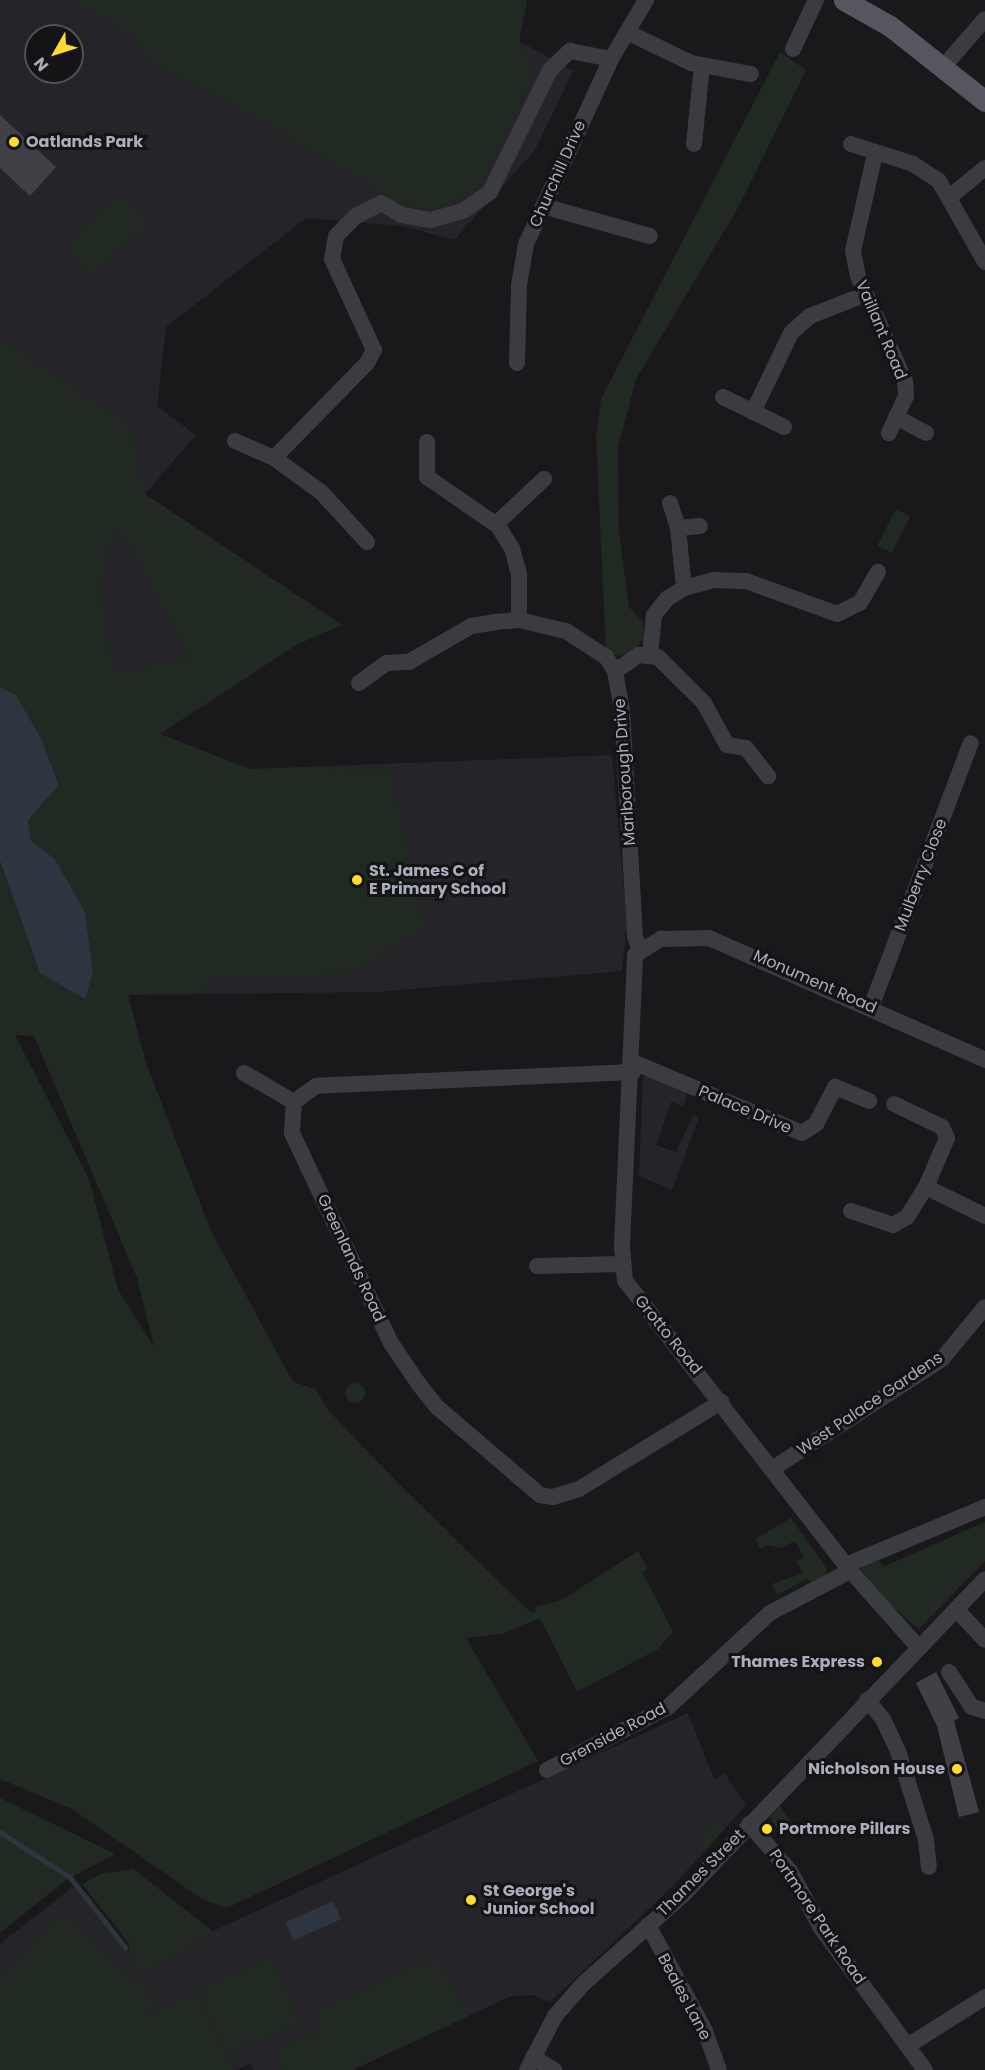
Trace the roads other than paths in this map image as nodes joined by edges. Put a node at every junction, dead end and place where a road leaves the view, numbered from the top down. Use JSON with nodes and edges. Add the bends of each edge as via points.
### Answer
{"nodes":[{"id":1,"x":646,"y":0,"type":"edge"},
{"id":2,"x":816,"y":0,"type":"edge"},
{"id":3,"x":844,"y":0,"type":"edge"},
{"id":4,"x":985,"y":19,"type":"edge"},
{"id":5,"x":629,"y":33,"type":"junction"},
{"id":6,"x":793,"y":49,"type":"dead end"},
{"id":7,"x":611,"y":59,"type":"junction"},
{"id":8,"x":702,"y":65,"type":"junction"},
{"id":9,"x":944,"y":66,"type":"junction"},
{"id":10,"x":751,"y":74,"type":"dead end"},
{"id":11,"x":985,"y":100,"type":"edge"},
{"id":12,"x":694,"y":144,"type":"dead end"},
{"id":13,"x":851,"y":144,"type":"dead end"},
{"id":14,"x":875,"y":154,"type":"junction"},
{"id":15,"x":985,"y":168,"type":"edge"},
{"id":16,"x":951,"y":196,"type":"junction"},
{"id":17,"x":543,"y":206,"type":"junction"},
{"id":18,"x":650,"y":236,"type":"dead end"},
{"id":19,"x":985,"y":262,"type":"edge"},
{"id":20,"x":866,"y":294,"type":"junction"},
{"id":21,"x":517,"y":363,"type":"dead end"},
{"id":22,"x":723,"y":397,"type":"dead end"},
{"id":23,"x":753,"y":412,"type":"junction"},
{"id":24,"x":896,"y":417,"type":"junction"},
{"id":25,"x":784,"y":427,"type":"dead end"},
{"id":26,"x":889,"y":433,"type":"dead end"},
{"id":27,"x":926,"y":433,"type":"dead end"},
{"id":28,"x":235,"y":441,"type":"dead end"},
{"id":29,"x":427,"y":442,"type":"dead end"},
{"id":30,"x":274,"y":458,"type":"junction"},
{"id":31,"x":544,"y":479,"type":"dead end"},
{"id":32,"x":670,"y":503,"type":"dead end"},
{"id":33,"x":496,"y":524,"type":"junction"},
{"id":34,"x":700,"y":526,"type":"dead end"},
{"id":35,"x":678,"y":528,"type":"junction"},
{"id":36,"x":367,"y":542,"type":"dead end"},
{"id":37,"x":878,"y":572,"type":"dead end"},
{"id":38,"x":684,"y":588,"type":"junction"},
{"id":39,"x":519,"y":620,"type":"junction"},
{"id":40,"x":650,"y":655,"type":"junction"},
{"id":41,"x":615,"y":671,"type":"junction"},
{"id":42,"x":359,"y":683,"type":"dead end"},
{"id":43,"x":971,"y":743,"type":"dead end"},
{"id":44,"x":768,"y":776,"type":"dead end"},
{"id":45,"x":640,"y":950,"type":"junction"},
{"id":46,"x":871,"y":1007,"type":"junction"},
{"id":47,"x":985,"y":1060,"type":"edge"},
{"id":48,"x":633,"y":1067,"type":"junction"},
{"id":49,"x":244,"y":1073,"type":"dead end"},
{"id":50,"x":869,"y":1101,"type":"dead end"},
{"id":51,"x":294,"y":1102,"type":"junction"},
{"id":52,"x":894,"y":1104,"type":"dead end"},
{"id":53,"x":926,"y":1187,"type":"junction"},
{"id":54,"x":852,"y":1211,"type":"dead end"},
{"id":55,"x":985,"y":1216,"type":"edge"},
{"id":56,"x":622,"y":1264,"type":"junction"},
{"id":57,"x":537,"y":1266,"type":"dead end"},
{"id":58,"x":985,"y":1307,"type":"edge"},
{"id":59,"x":721,"y":1402,"type":"junction"},
{"id":60,"x":772,"y":1469,"type":"junction"},
{"id":61,"x":985,"y":1507,"type":"edge"},
{"id":62,"x":848,"y":1568,"type":"junction"},
{"id":63,"x":985,"y":1579,"type":"edge"},
{"id":64,"x":956,"y":1609,"type":"junction"},
{"id":65,"x":985,"y":1640,"type":"edge"},
{"id":66,"x":919,"y":1648,"type":"junction"},
{"id":67,"x":949,"y":1672,"type":"dead end"},
{"id":68,"x":867,"y":1700,"type":"junction"},
{"id":69,"x":985,"y":1711,"type":"edge"},
{"id":70,"x":547,"y":1770,"type":"dead end"},
{"id":71,"x":748,"y":1824,"type":"junction"},
{"id":72,"x":928,"y":1867,"type":"dead end"},
{"id":73,"x":648,"y":1925,"type":"junction"},
{"id":74,"x":985,"y":1997,"type":"edge"},
{"id":75,"x":909,"y":2045,"type":"junction"},
{"id":76,"x":530,"y":2063,"type":"edge"},
{"id":77,"x":554,"y":2070,"type":"edge"},
{"id":78,"x":720,"y":2070,"type":"edge"},
{"id":79,"x":925,"y":2070,"type":"edge"}],
"edges":[{"from":1,"to":5,"type":"street","name":"Churchill Drive"},
{"from":2,"to":6,"type":"street"},
{"from":3,"to":9,"type":"main road","via":[[890,26]]},
{"from":4,"to":9,"type":"street"},
{"from":5,"to":7,"type":"street","name":"Churchill Drive"},
{"from":5,"to":8,"type":"street"},
{"from":7,"to":17,"type":"street","name":"Churchill Drive"},
{"from":7,"to":30,"type":"street","via":[[570,51],[550,70],[490,192],[463,211],[431,220],[402,214],[381,203],[356,216],[336,236],[332,259],[374,350],[367,363]]},
{"from":8,"to":10,"type":"street"},
{"from":8,"to":12,"type":"street"},
{"from":9,"to":11,"type":"main road"},
{"from":13,"to":14,"type":"street"},
{"from":14,"to":16,"type":"street","via":[[913,164],[939,181]]},
{"from":14,"to":20,"type":"street","name":"Vaillant Road","via":[[853,251]]},
{"from":15,"to":16,"type":"street"},
{"from":16,"to":19,"type":"street"},
{"from":17,"to":18,"type":"street"},
{"from":17,"to":21,"type":"street","name":"Churchill Drive","via":[[526,244],[519,285]]},
{"from":20,"to":23,"type":"street","via":[[810,316],[792,333]]},
{"from":20,"to":24,"type":"street","name":"Vaillant Road","via":[[905,381],[906,396]]},
{"from":22,"to":23,"type":"street"},
{"from":23,"to":25,"type":"street"},
{"from":24,"to":26,"type":"street","name":"Vaillant Road"},
{"from":24,"to":27,"type":"street"},
{"from":28,"to":30,"type":"street"},
{"from":29,"to":33,"type":"street","via":[[427,477]]},
{"from":30,"to":36,"type":"street","via":[[321,492]]},
{"from":31,"to":33,"type":"street"},
{"from":32,"to":35,"type":"street"},
{"from":33,"to":39,"type":"street","via":[[512,548],[519,575]]},
{"from":34,"to":35,"type":"street"},
{"from":35,"to":38,"type":"street"},
{"from":37,"to":38,"type":"street","via":[[860,603],[837,614],[746,581],[713,580]]},
{"from":38,"to":40,"type":"street","via":[[668,598],[654,615]]},
{"from":39,"to":41,"type":"street","via":[[566,631],[587,641]]},
{"from":39,"to":42,"type":"street","via":[[471,626],[409,662],[387,663]]},
{"from":40,"to":41,"type":"street","via":[[639,655]]},
{"from":40,"to":44,"type":"street","via":[[678,673],[704,703],[727,745],[746,748]]},
{"from":41,"to":45,"type":"street","name":"Marlborough Drive","via":[[622,710],[635,938]]},
{"from":43,"to":46,"type":"street","name":"Mulberry Close"},
{"from":45,"to":46,"type":"street","name":"Monument Road","via":[[678,936],[709,938]]},
{"from":45,"to":48,"type":"street","name":"Grotto Road","via":[[634,964]]},
{"from":46,"to":47,"type":"street","name":"Monument Road"},
{"from":48,"to":50,"type":"street","name":"Palace Drive","via":[[802,1133],[816,1124],[835,1087]]},
{"from":48,"to":51,"type":"street","via":[[326,1085],[305,1090]]},
{"from":48,"to":56,"type":"street","name":"Grotto Road"},
{"from":49,"to":51,"type":"street"},
{"from":51,"to":59,"type":"street","name":"Greenlands Road","via":[[292,1134],[391,1343],[437,1407],[525,1485],[540,1495],[567,1495]]},
{"from":52,"to":53,"type":"street","via":[[942,1127],[947,1138]]},
{"from":53,"to":54,"type":"street","via":[[907,1218],[893,1225]]},
{"from":53,"to":55,"type":"street"},
{"from":56,"to":57,"type":"street"},
{"from":56,"to":59,"type":"street","name":"Grotto Road","via":[[630,1288]]},
{"from":58,"to":60,"type":"street","name":"West Palace Gardens","via":[[942,1359]]},
{"from":59,"to":60,"type":"street","name":"Grotto Road"},
{"from":60,"to":62,"type":"street","name":"Grotto Road"},
{"from":61,"to":62,"type":"street"},
{"from":62,"to":66,"type":"street","name":"Grotto Road"},
{"from":62,"to":70,"type":"street","name":"Grenside Road","via":[[770,1613],[668,1707]]},
{"from":63,"to":64,"type":"street","name":"Thames Street"},
{"from":64,"to":65,"type":"street"},
{"from":64,"to":66,"type":"street","name":"Thames Street"},
{"from":66,"to":68,"type":"street","name":"Thames Street"},
{"from":67,"to":69,"type":"street","via":[[972,1707]]},
{"from":68,"to":71,"type":"street","name":"Thames Street"},
{"from":68,"to":72,"type":"street","via":[[883,1719],[898,1751],[927,1840]]},
{"from":71,"to":73,"type":"street","name":"Thames Street"},
{"from":71,"to":75,"type":"street","name":"Portmore Park Road","via":[[790,1871],[821,1928]]},
{"from":73,"to":76,"type":"street","name":"Thames Street","via":[[572,1996]]},
{"from":73,"to":78,"type":"street","name":"Beales Lane","via":[[705,2031]]},
{"from":74,"to":75,"type":"street"},
{"from":75,"to":79,"type":"street","name":"Portmore Park Road"},
{"from":76,"to":77,"type":"street"}]}
